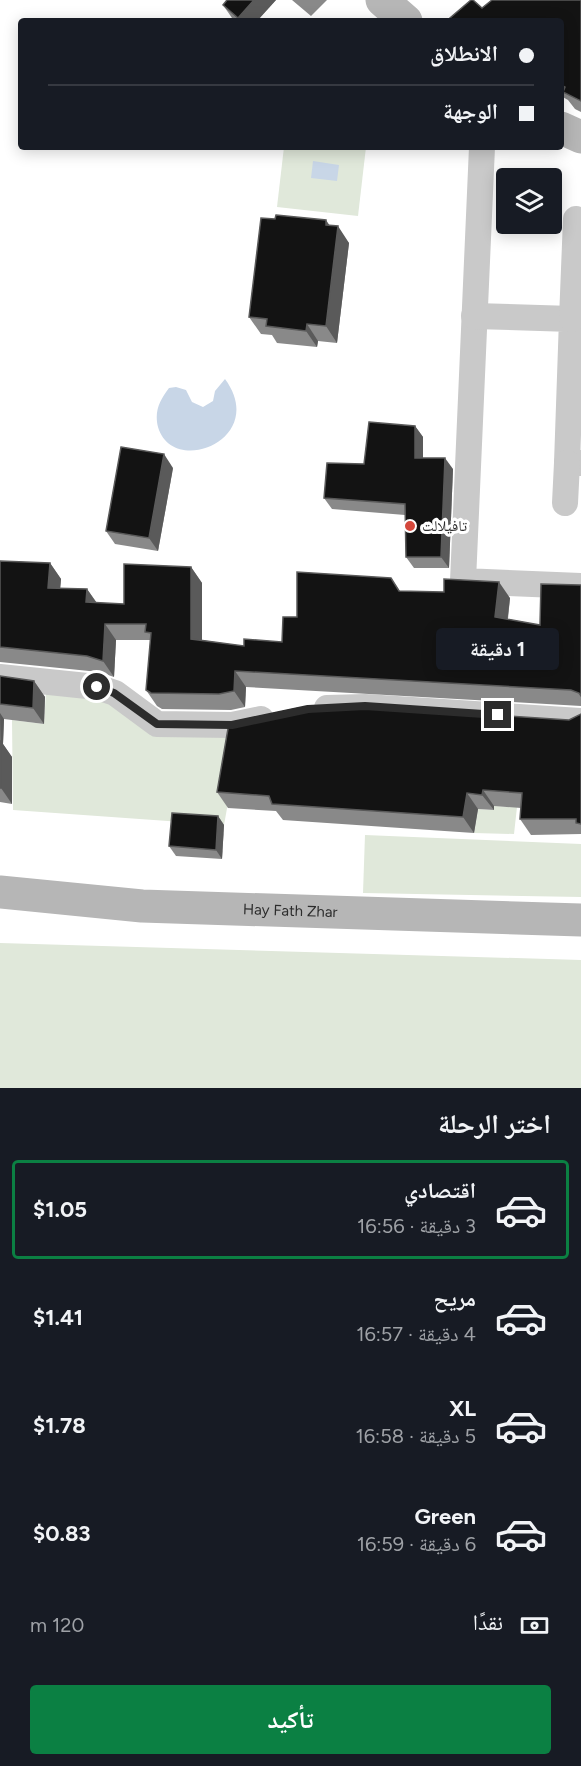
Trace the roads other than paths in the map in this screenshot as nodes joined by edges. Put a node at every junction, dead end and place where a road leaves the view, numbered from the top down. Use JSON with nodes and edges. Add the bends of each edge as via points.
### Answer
{"nodes":[{"id":1,"x":382,"y":0,"type":"edge"},
{"id":2,"x":403,"y":18,"type":"edge"},
{"id":3,"x":564,"y":129,"type":"edge"},
{"id":4,"x":581,"y":137,"type":"edge"},
{"id":5,"x":482,"y":150,"type":"edge"},
{"id":6,"x":576,"y":219,"type":"dead end"},
{"id":7,"x":474,"y":316,"type":"junction"},
{"id":8,"x":572,"y":319,"type":"junction"},
{"id":9,"x":574,"y":463,"type":"edge"},
{"id":10,"x":565,"y":503,"type":"dead end"},
{"id":11,"x":581,"y":586,"type":"edge"},
{"id":12,"x":0,"y":677,"type":"edge"},
{"id":13,"x":581,"y":721,"type":"edge"},
{"id":14,"x":0,"y":892,"type":"edge"},
{"id":15,"x":581,"y":920,"type":"edge"}],
"edges":[{"from":1,"to":2,"type":"street"},
{"from":3,"to":4,"type":"street"},
{"from":5,"to":7,"type":"street"},
{"from":6,"to":8,"type":"street"},
{"from":7,"to":8,"type":"street"},
{"from":7,"to":11,"type":"street","via":[[463,581]]},
{"from":8,"to":9,"type":"street"},
{"from":9,"to":10,"type":"street"},
{"from":12,"to":13,"type":"street","via":[[97,687],[114,693],[157,724],[232,725],[297,711],[365,706]]},
{"from":14,"to":15,"type":"street","name":"Hay Fath Zhar","via":[[142,906]]}]}
